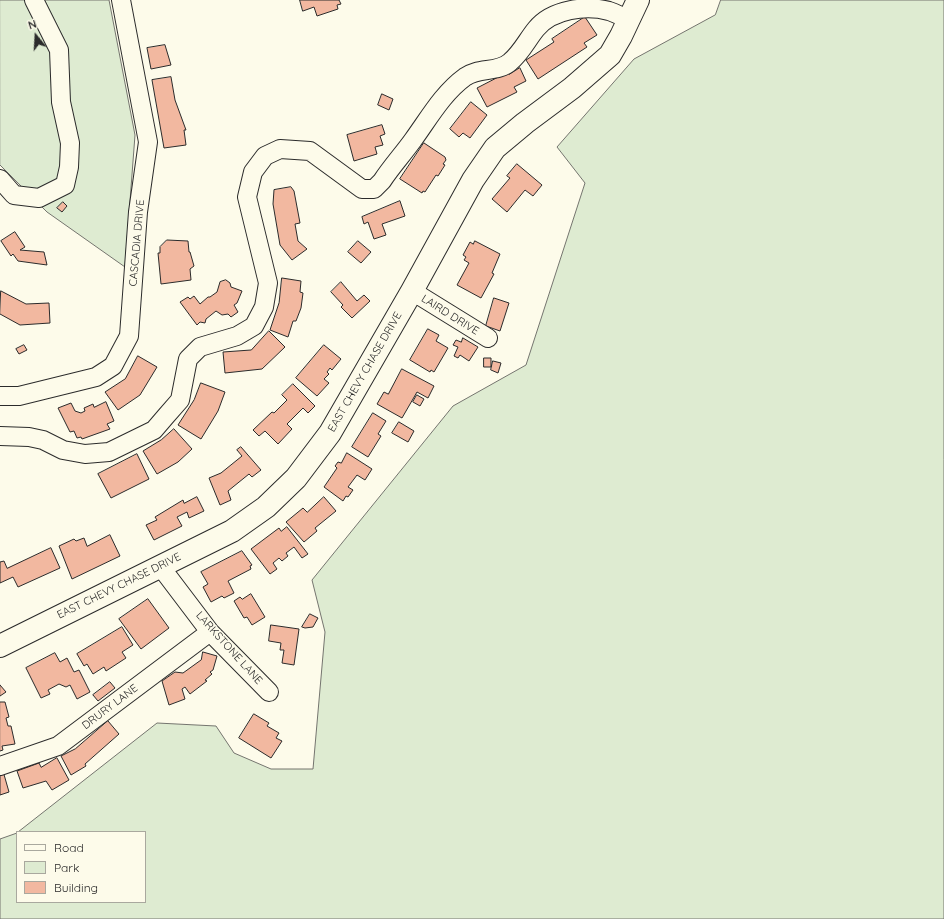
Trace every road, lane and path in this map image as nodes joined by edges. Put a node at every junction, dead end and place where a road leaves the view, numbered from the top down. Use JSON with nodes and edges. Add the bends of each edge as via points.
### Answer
{"nodes":[{"id":1,"x":34,"y":0,"type":"edge"},
{"id":2,"x":121,"y":0,"type":"edge"},
{"id":3,"x":638,"y":0,"type":"edge"},
{"id":4,"x":629,"y":20,"type":"junction"},
{"id":5,"x":0,"y":179,"type":"edge"},
{"id":6,"x":412,"y":291,"type":"junction"},
{"id":7,"x":488,"y":338,"type":"dead end"},
{"id":8,"x":0,"y":396,"type":"edge"},
{"id":9,"x":0,"y":436,"type":"edge"},
{"id":10,"x":160,"y":566,"type":"junction"},
{"id":11,"x":210,"y":632,"type":"junction"},
{"id":12,"x":0,"y":646,"type":"edge"},
{"id":13,"x":269,"y":692,"type":"dead end"},
{"id":14,"x":0,"y":766,"type":"edge"}],
"edges":[{"from":1,"to":5,"type":"street","via":[[59,50],[61,102],[70,143],[69,167],[65,185],[39,198],[14,195]]},
{"from":2,"to":8,"type":"street","name":"CASCADIA DRIVE","via":[[148,142],[138,212],[129,336],[113,366],[96,376],[19,396]]},
{"from":3,"to":4,"type":"main road","name":"EAST CHEVY CHASE DRIVE"},
{"from":4,"to":6,"type":"main road","name":"EAST CHEVY CHASE DRIVE","via":[[610,55],[495,148],[473,180]]},
{"from":4,"to":9,"type":"street","via":[[611,11],[586,8],[567,10],[551,18],[537,28],[509,63],[466,76],[448,92],[374,189],[362,189],[310,152],[280,149],[266,156],[253,172],[247,196],[268,283],[264,307],[254,326],[237,336],[200,347],[188,359],[180,400],[154,430],[109,452],[85,454],[63,450],[43,440],[29,437]]},
{"from":6,"to":7,"type":"street","name":"LAIRD DRIVE"},
{"from":6,"to":10,"type":"main road","name":"EAST CHEVY CHASE DRIVE","via":[[330,433],[296,478],[266,507],[232,531]]},
{"from":10,"to":11,"type":"street","name":"LARKSTONE LANE"},
{"from":10,"to":12,"type":"main road","name":"EAST CHEVY CHASE DRIVE"},
{"from":11,"to":13,"type":"street","name":"LARKSTONE LANE"},
{"from":11,"to":14,"type":"street","name":"DRURY LANE","via":[[58,746]]}]}
